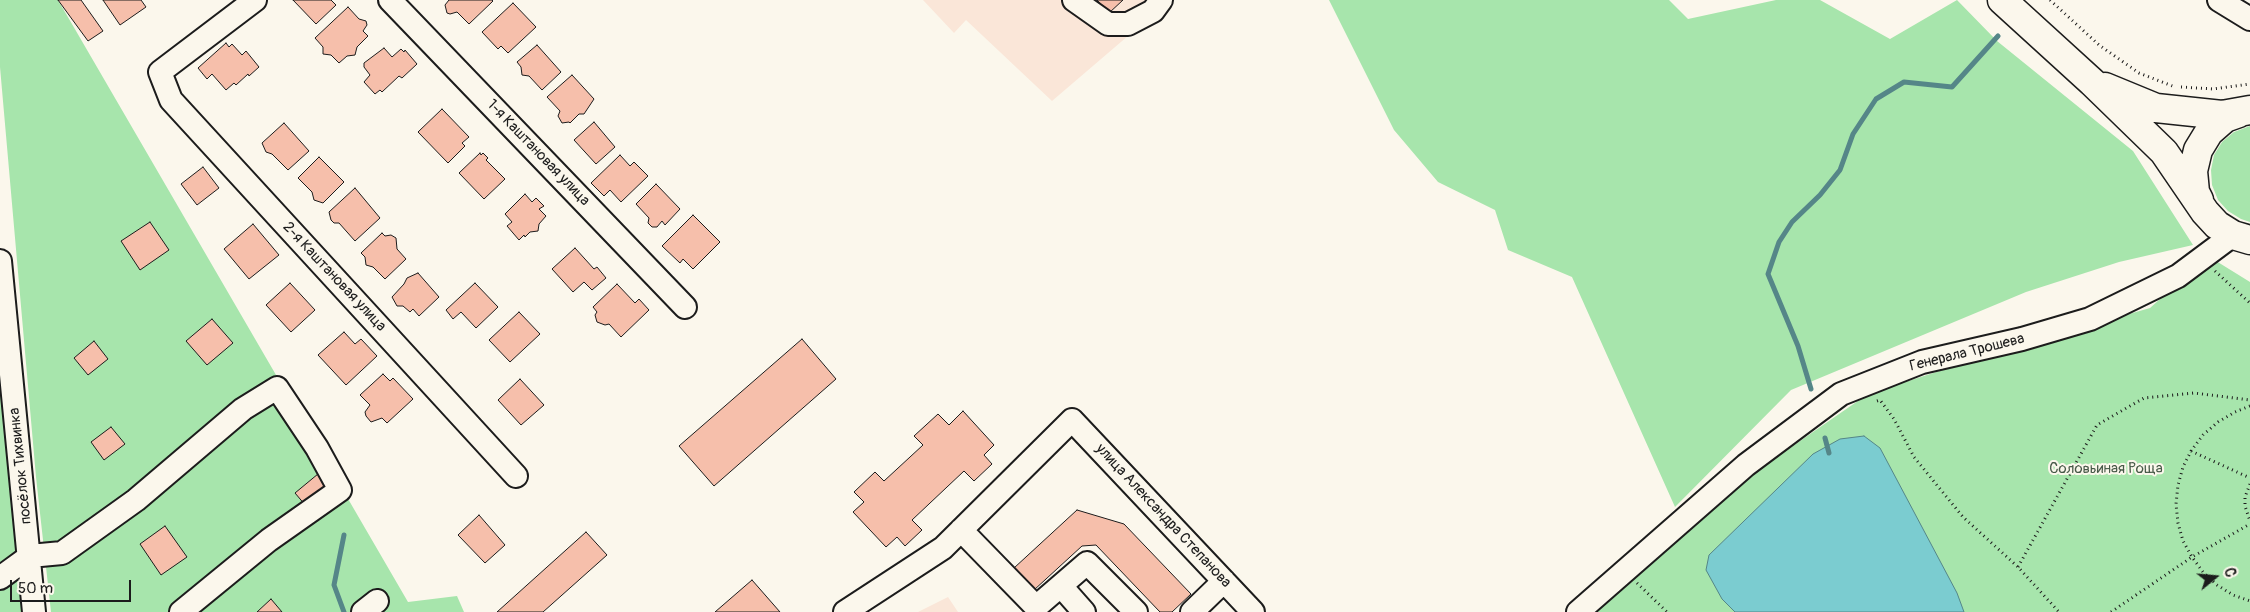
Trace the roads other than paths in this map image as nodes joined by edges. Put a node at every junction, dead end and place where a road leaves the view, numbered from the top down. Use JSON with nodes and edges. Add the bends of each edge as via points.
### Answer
{"nodes":[{"id":1,"x":255,"y":0,"type":"edge"},
{"id":2,"x":390,"y":0,"type":"edge"},
{"id":3,"x":1074,"y":0,"type":"edge"},
{"id":4,"x":1161,"y":0,"type":"edge"},
{"id":5,"x":2219,"y":0,"type":"edge"},
{"id":6,"x":2005,"y":1,"type":"edge"},
{"id":7,"x":2250,"y":19,"type":"edge"},
{"id":8,"x":2092,"y":82,"type":"junction"},
{"id":9,"x":2248,"y":110,"type":"edge"},
{"id":10,"x":2204,"y":212,"type":"junction"},
{"id":11,"x":2246,"y":239,"type":"edge"},
{"id":12,"x":0,"y":261,"type":"edge"},
{"id":13,"x":685,"y":307,"type":"dead end"},
{"id":14,"x":516,"y":476,"type":"dead end"},
{"id":15,"x":961,"y":530,"type":"junction"},
{"id":16,"x":30,"y":556,"type":"junction"},
{"id":17,"x":0,"y":578,"type":"edge"},
{"id":18,"x":1224,"y":581,"type":"junction"},
{"id":19,"x":1061,"y":586,"type":"junction"},
{"id":20,"x":34,"y":612,"type":"edge"},
{"id":21,"x":181,"y":612,"type":"edge"},
{"id":22,"x":845,"y":612,"type":"edge"},
{"id":23,"x":1084,"y":612,"type":"edge"},
{"id":24,"x":1136,"y":612,"type":"edge"},
{"id":25,"x":1192,"y":612,"type":"edge"},
{"id":26,"x":1253,"y":612,"type":"edge"},
{"id":27,"x":1578,"y":612,"type":"edge"}],
"edges":[{"from":1,"to":14,"type":"street","name":"2-я Каштановая улица","via":[[160,72],[172,100]]},
{"from":2,"to":13,"type":"street","name":"1-я Каштановая улица"},
{"from":3,"to":4,"type":"street","via":[[1108,24],[1128,24],[1153,11]]},
{"from":5,"to":7,"type":"street"},
{"from":6,"to":8,"type":"main road"},
{"from":8,"to":9,"type":"main road","via":[[2156,108],[2222,115]]},
{"from":8,"to":10,"type":"main road","via":[[2164,152]]},
{"from":9,"to":10,"type":"main road","via":[[2225,118],[2209,132],[2198,150],[2193,171],[2195,192]]},
{"from":10,"to":11,"type":"main road","via":[[2217,225]]},
{"from":11,"to":27,"type":"street","name":"Генерала Трошева","via":[[2201,258],[2178,276],[2090,319],[2022,339],[1922,362],[1875,395],[1841,394],[1746,465]]},
{"from":12,"to":16,"type":"street","name":"посёлок Тихвинка"},
{"from":15,"to":18,"type":"street","name":"улица Александра Степанова","via":[[1072,420]]},
{"from":15,"to":19,"type":"street","via":[[1036,607]]},
{"from":15,"to":22,"type":"street","via":[[943,548]]},
{"from":16,"to":17,"type":"street"},
{"from":16,"to":20,"type":"street","name":"посёлок Тихвинка"},
{"from":16,"to":21,"type":"street","via":[[62,553],[136,500],[243,408],[277,388],[317,448],[340,490],[269,540]]},
{"from":18,"to":25,"type":"street"},
{"from":18,"to":26,"type":"street","name":"улица Александра Степанова"},
{"from":19,"to":23,"type":"street"},
{"from":19,"to":24,"type":"street","via":[[1087,563]]}]}
